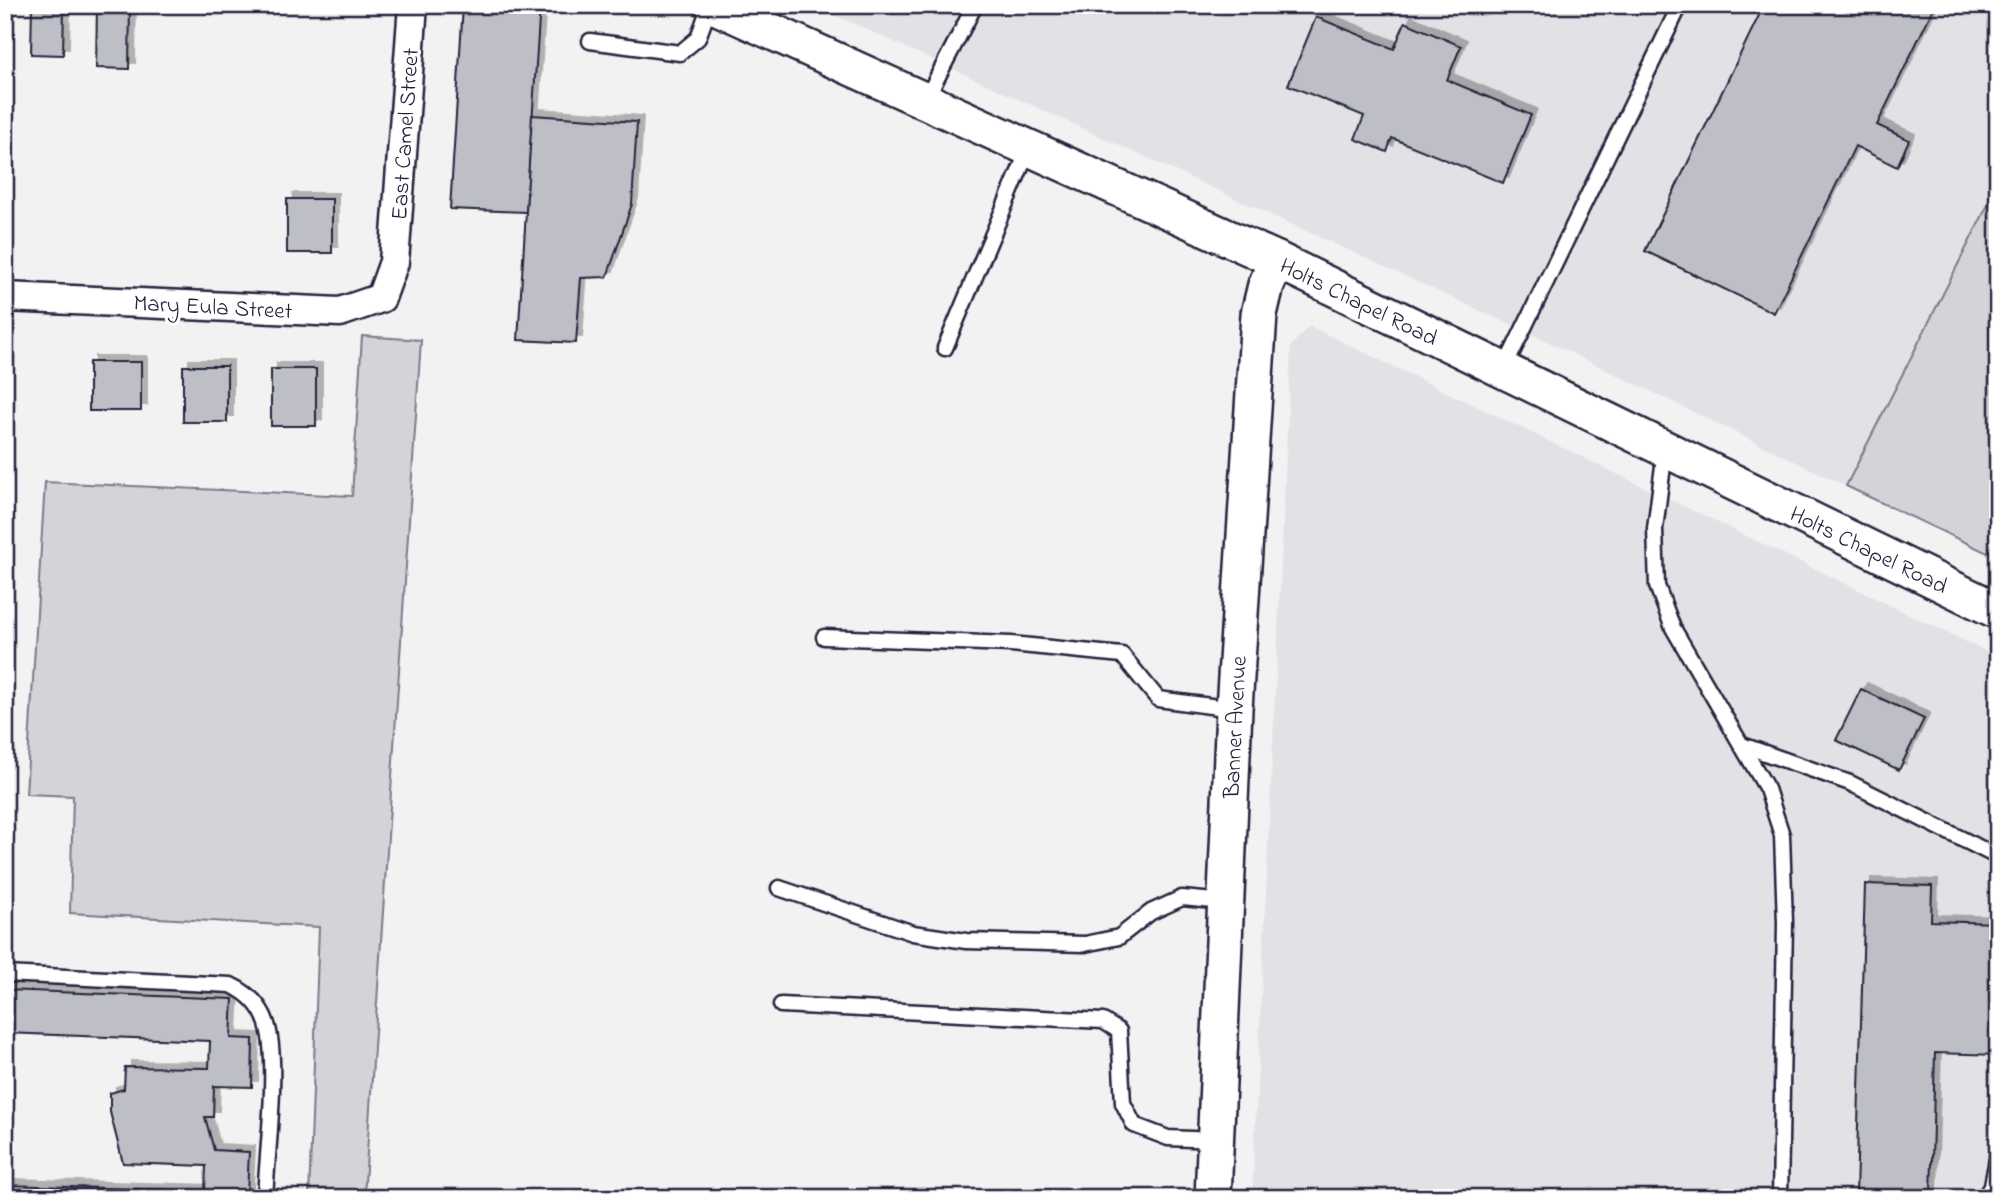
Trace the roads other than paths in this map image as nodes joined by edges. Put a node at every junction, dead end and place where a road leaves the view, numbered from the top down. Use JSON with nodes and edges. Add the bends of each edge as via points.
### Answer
{"nodes":[{"id":1,"x":413,"y":5,"type":"edge"},
{"id":2,"x":712,"y":5,"type":"edge"},
{"id":3,"x":975,"y":5,"type":"edge"},
{"id":4,"x":1680,"y":5,"type":"edge"},
{"id":5,"x":590,"y":41,"type":"dead end"},
{"id":6,"x":925,"y":100,"type":"junction"},
{"id":7,"x":1028,"y":148,"type":"junction"},
{"id":8,"x":1277,"y":260,"type":"junction"},
{"id":9,"x":394,"y":262,"type":"joint"},
{"id":10,"x":5,"y":297,"type":"edge"},
{"id":11,"x":945,"y":348,"type":"dead end"},
{"id":12,"x":1503,"y":372,"type":"junction"},
{"id":13,"x":1665,"y":450,"type":"junction"},
{"id":14,"x":1998,"y":611,"type":"edge"},
{"id":15,"x":824,"y":638,"type":"dead end"},
{"id":16,"x":1234,"y":709,"type":"junction"},
{"id":17,"x":1745,"y":746,"type":"junction"},
{"id":18,"x":1998,"y":858,"type":"edge"},
{"id":19,"x":779,"y":888,"type":"dead end"},
{"id":20,"x":1226,"y":902,"type":"junction"},
{"id":21,"x":5,"y":974,"type":"edge"},
{"id":22,"x":781,"y":1005,"type":"dead end"},
{"id":23,"x":1215,"y":1140,"type":"junction"},
{"id":24,"x":1998,"y":1154,"type":"edge"},
{"id":25,"x":265,"y":1198,"type":"edge"},
{"id":26,"x":1213,"y":1198,"type":"edge"},
{"id":27,"x":1780,"y":1198,"type":"edge"},
{"id":28,"x":1984,"y":1198,"type":"edge"}],
"edges":[{"from":1,"to":9,"type":"street","name":"East Camel Street"},
{"from":2,"to":5,"type":"lane","via":[[698,38],[680,53]]},
{"from":2,"to":6,"type":"street","name":"Holts Chapel Road"},
{"from":3,"to":6,"type":"lane"},
{"from":4,"to":12,"type":"lane"},
{"from":6,"to":7,"type":"street","name":"Holts Chapel Road"},
{"from":7,"to":8,"type":"street","name":"Holts Chapel Road"},
{"from":7,"to":11,"type":"lane"},
{"from":8,"to":12,"type":"street","name":"Holts Chapel Road"},
{"from":8,"to":16,"type":"street","name":"Banner Avenue","via":[[1259,314]]},
{"from":9,"to":10,"type":"street","name":"Mary Eula Street","via":[[382,298],[340,312]]},
{"from":12,"to":13,"type":"street","name":"Holts Chapel Road"},
{"from":13,"to":14,"type":"street","name":"Holts Chapel Road"},
{"from":13,"to":17,"type":"lane","via":[[1655,529],[1657,586],[1673,628]]},
{"from":15,"to":16,"type":"lane","via":[[1011,644],[1122,655],[1158,699]]},
{"from":16,"to":20,"type":"street","name":"Banner Avenue"},
{"from":17,"to":18,"type":"lane","via":[[1850,783]]},
{"from":17,"to":27,"type":"lane","via":[[1767,789],[1782,835]]},
{"from":19,"to":20,"type":"lane","via":[[913,933],[966,941],[1085,944],[1119,937],[1150,912],[1182,898]]},
{"from":20,"to":23,"type":"street","name":"Banner Avenue"},
{"from":21,"to":25,"type":"lane","via":[[231,985],[248,993],[267,1023],[271,1058]]},
{"from":22,"to":23,"type":"lane","via":[[1103,1021],[1119,1031],[1124,1103],[1134,1125],[1168,1138]]},
{"from":23,"to":26,"type":"street","name":"Banner Avenue"},
{"from":24,"to":28,"type":"lane","via":[[1992,1185]]}]}
